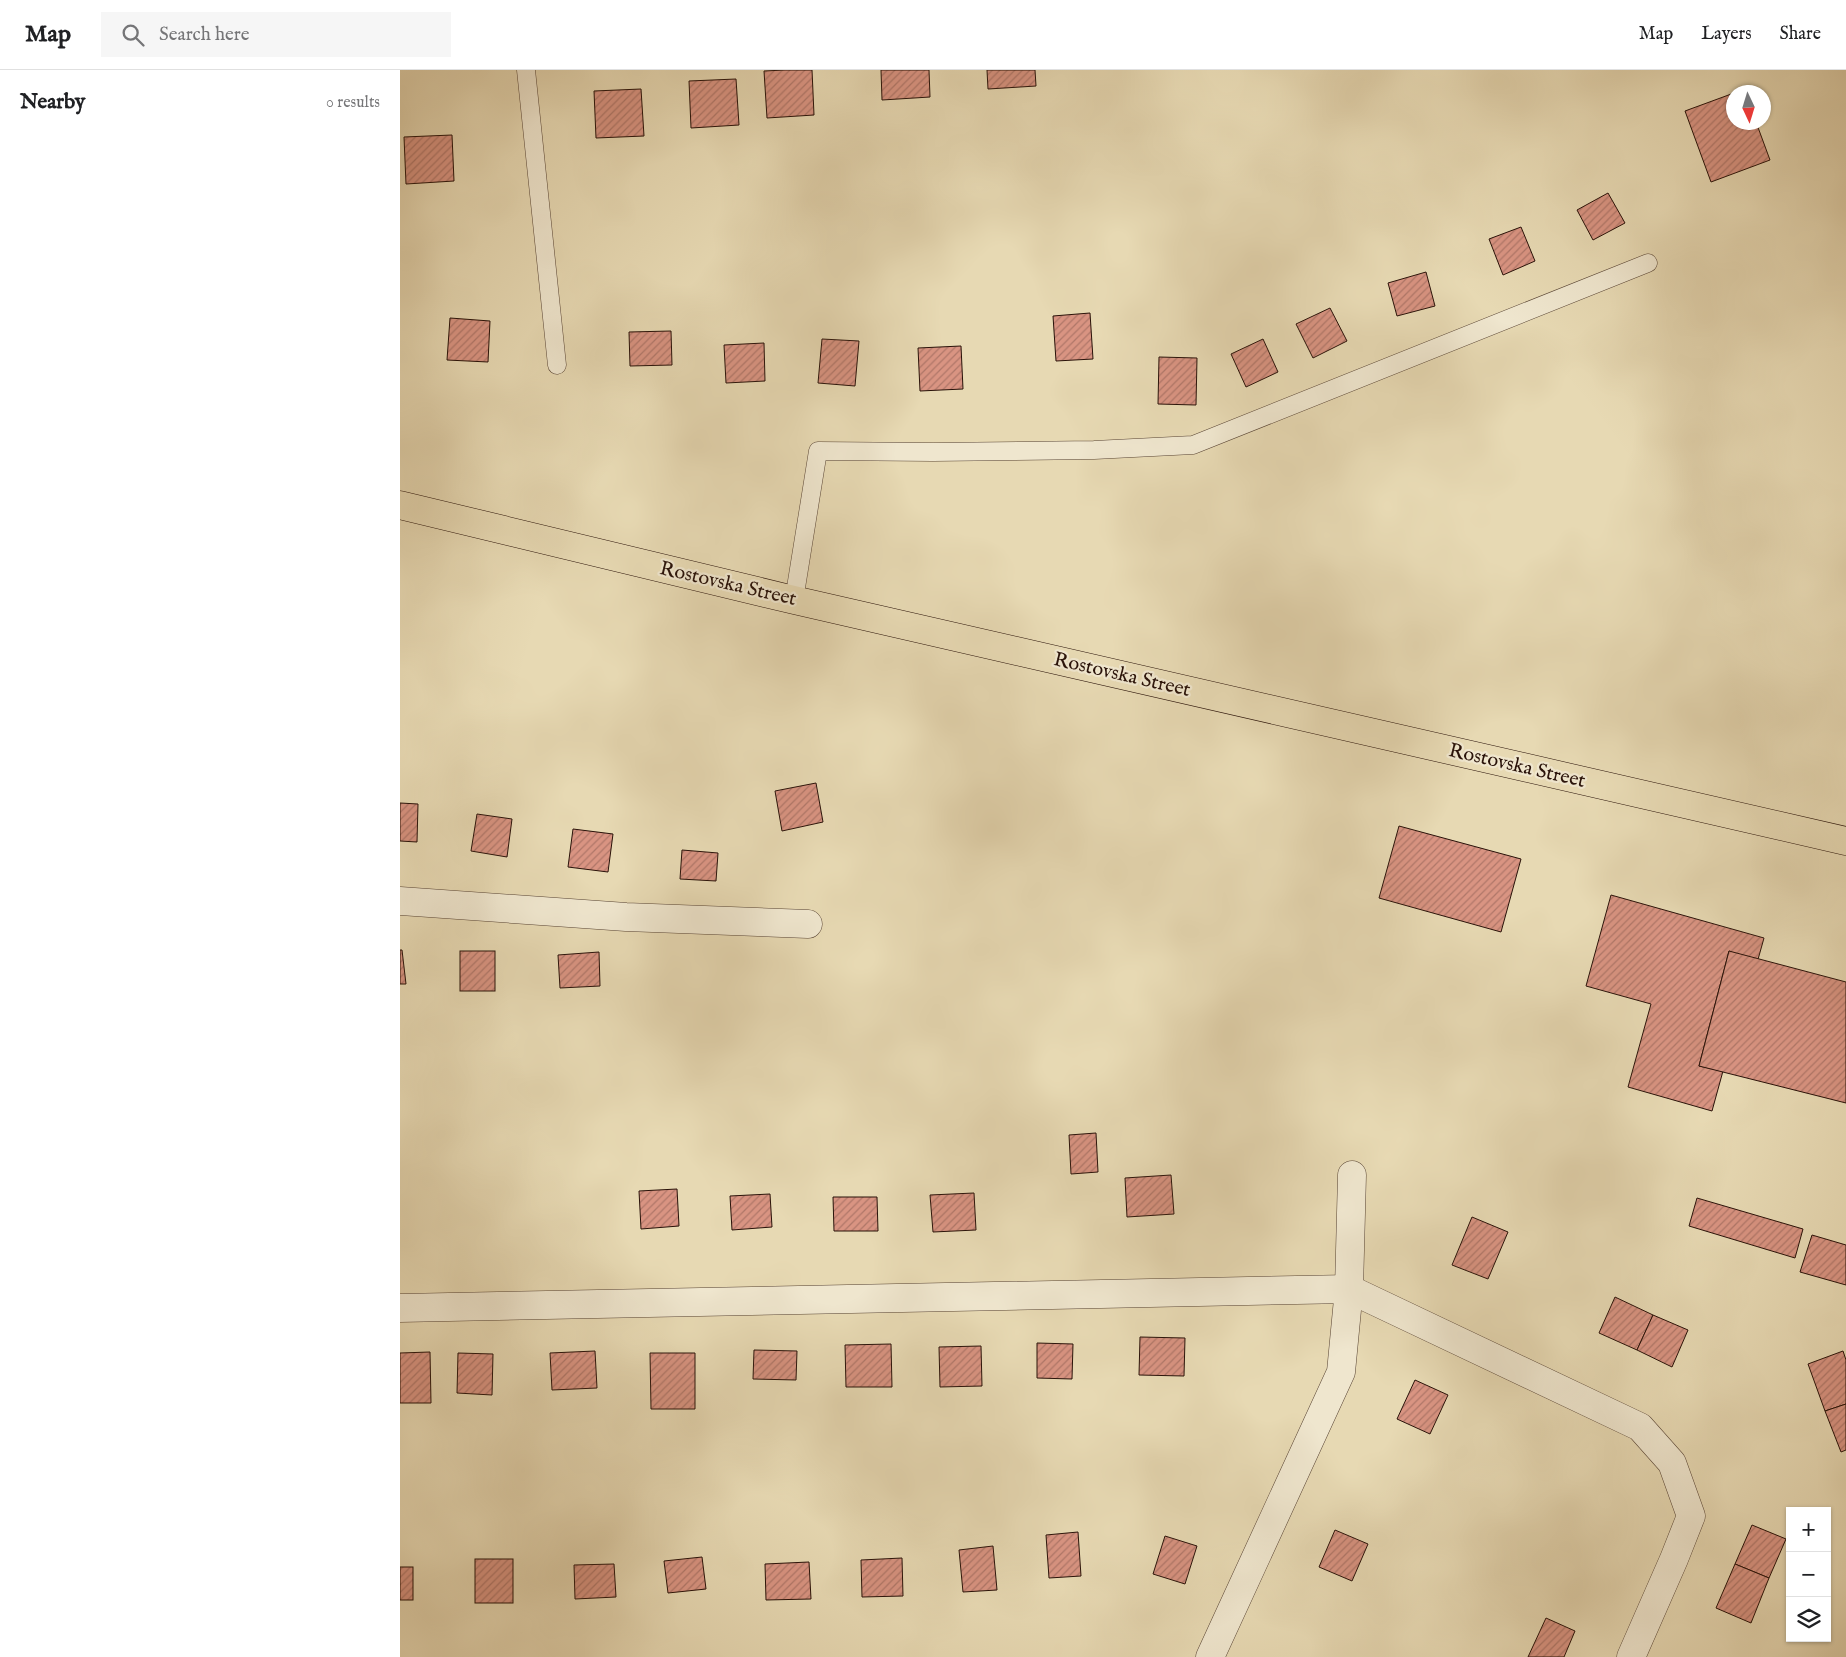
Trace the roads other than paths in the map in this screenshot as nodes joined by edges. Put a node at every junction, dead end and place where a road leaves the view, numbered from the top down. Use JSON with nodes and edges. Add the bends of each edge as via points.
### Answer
{"nodes":[{"id":1,"x":526,"y":70,"type":"edge"},
{"id":2,"x":1648,"y":263,"type":"dead end"},
{"id":3,"x":557,"y":365,"type":"dead end"},
{"id":4,"x":400,"y":505,"type":"edge"},
{"id":5,"x":794,"y":600,"type":"junction"},
{"id":6,"x":1846,"y":841,"type":"edge"},
{"id":7,"x":400,"y":901,"type":"edge"},
{"id":8,"x":808,"y":924,"type":"dead end"},
{"id":9,"x":1352,"y":1174,"type":"dead end"},
{"id":10,"x":1350,"y":1290,"type":"junction"},
{"id":11,"x":400,"y":1308,"type":"edge"},
{"id":12,"x":1210,"y":1657,"type":"edge"},
{"id":13,"x":1631,"y":1657,"type":"edge"}],
"edges":[{"from":1,"to":3,"type":"lane"},
{"from":2,"to":5,"type":"lane","via":[[1193,446],[1094,450],[818,451]]},
{"from":4,"to":5,"type":"highway","name":"Rostovska Street"},
{"from":5,"to":6,"type":"highway","name":"Rostovska Street"},
{"from":7,"to":8,"type":"street","via":[[626,918]]},
{"from":9,"to":10,"type":"street"},
{"from":10,"to":11,"type":"street"},
{"from":10,"to":12,"type":"street","via":[[1341,1372]]},
{"from":10,"to":13,"type":"street","via":[[1640,1427],[1672,1463],[1691,1516]]}]}
